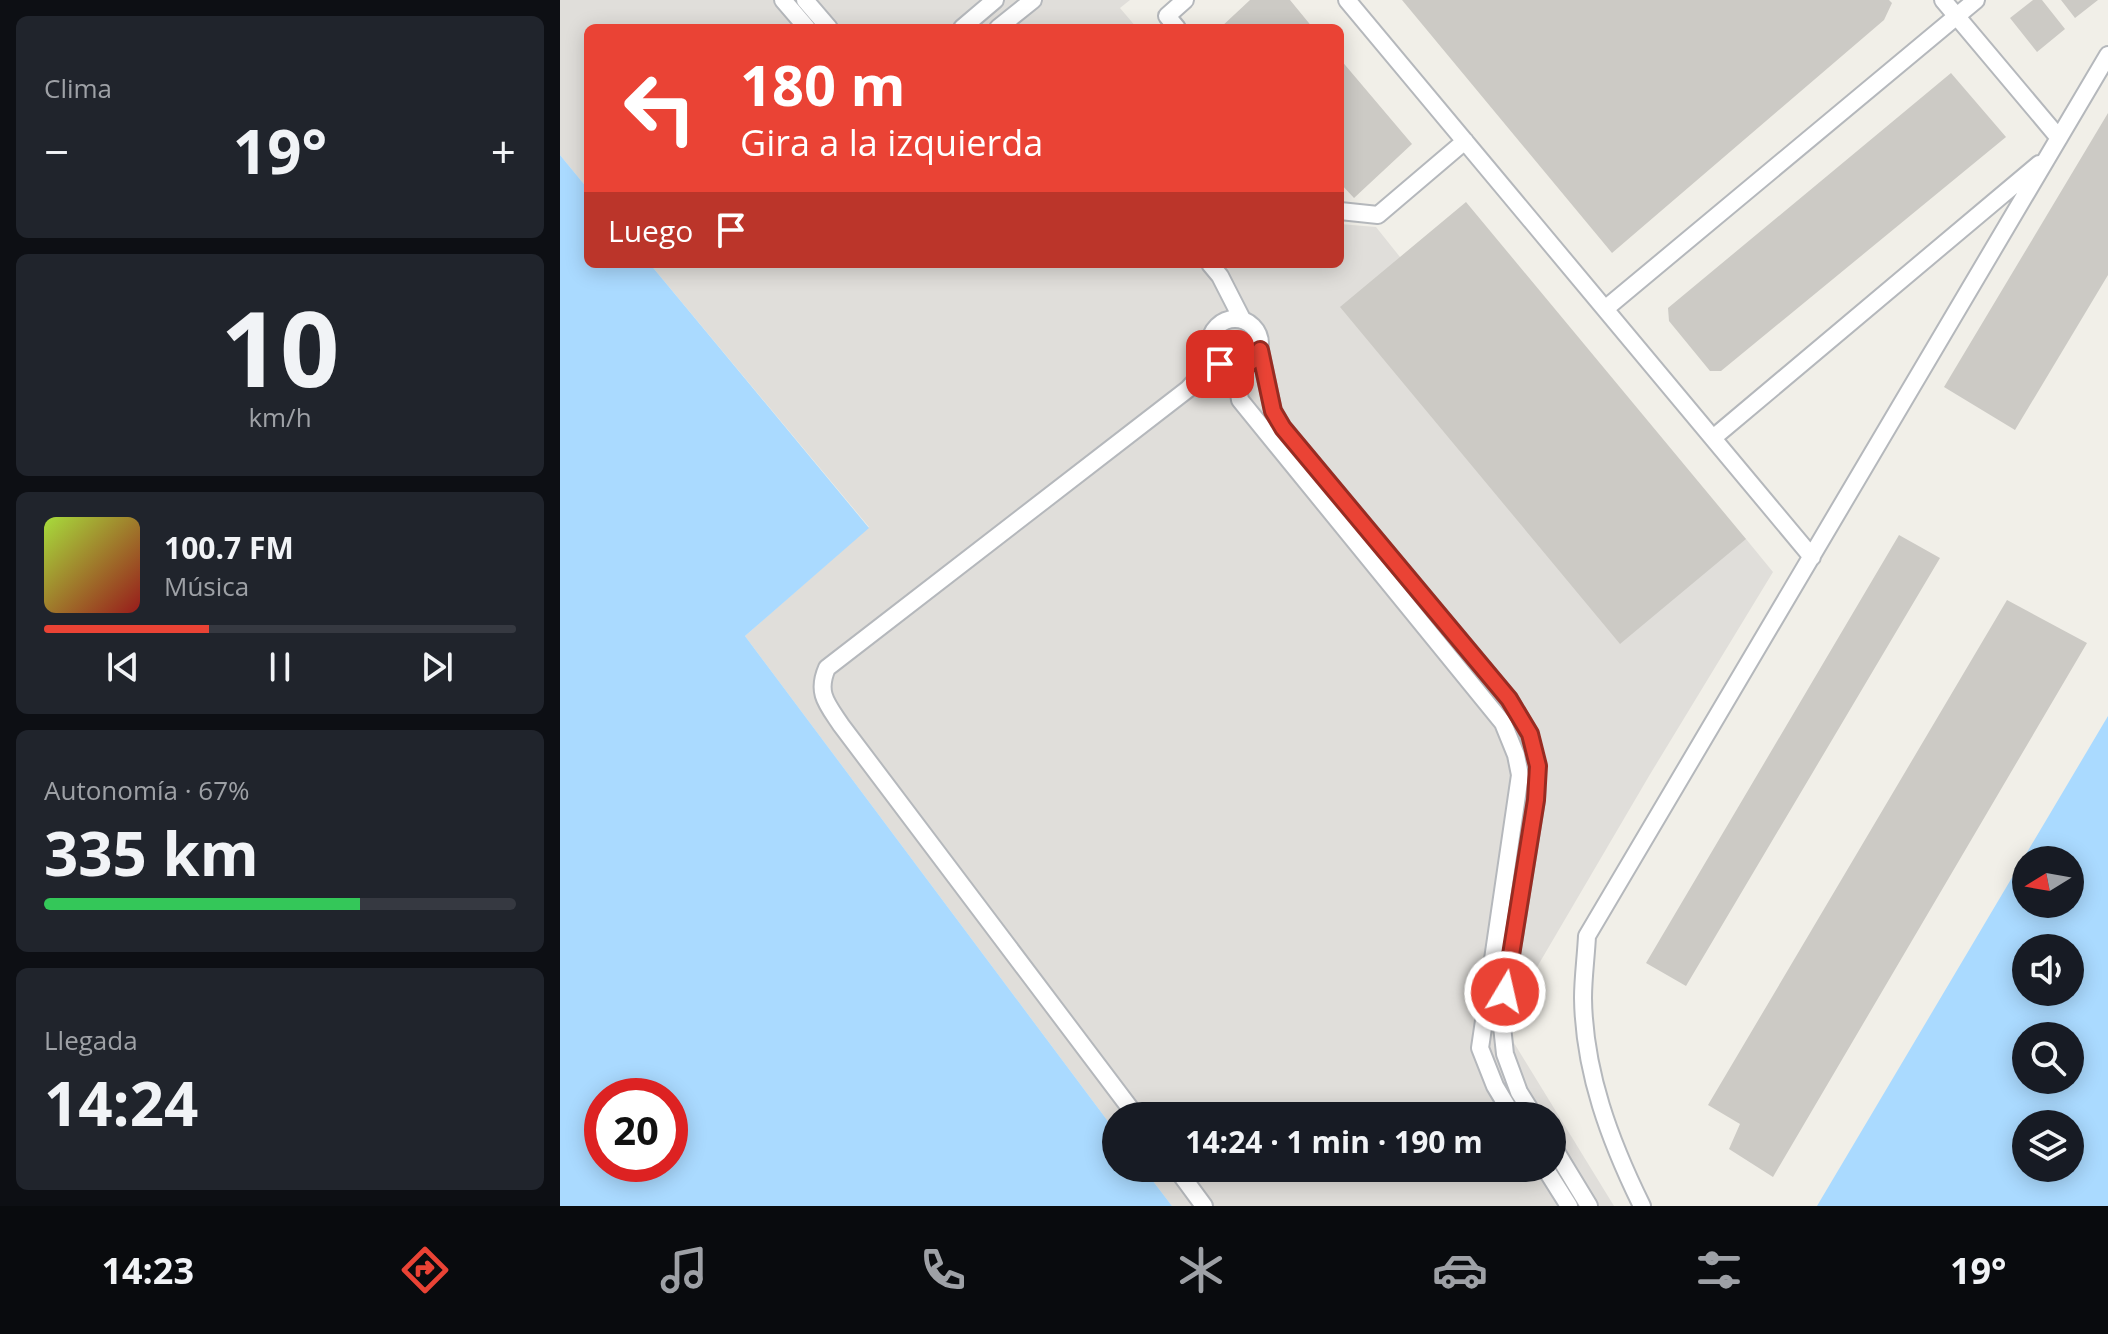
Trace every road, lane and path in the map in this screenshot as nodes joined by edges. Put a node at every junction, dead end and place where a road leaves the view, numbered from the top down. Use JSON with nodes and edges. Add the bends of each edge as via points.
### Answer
{"nodes":[{"id":1,"x":783,"y":0,"type":"edge"},
{"id":2,"x":805,"y":0,"type":"edge"},
{"id":3,"x":1033,"y":0,"type":"edge"},
{"id":4,"x":1185,"y":0,"type":"edge"},
{"id":5,"x":1347,"y":0,"type":"edge"},
{"id":6,"x":1943,"y":0,"type":"edge"},
{"id":7,"x":1976,"y":0,"type":"edge"},
{"id":8,"x":993,"y":1,"type":"edge"},
{"id":9,"x":1957,"y":17,"type":"junction"},
{"id":10,"x":804,"y":24,"type":"edge"},
{"id":11,"x":826,"y":24,"type":"edge"},
{"id":12,"x":967,"y":24,"type":"edge"},
{"id":13,"x":1006,"y":24,"type":"edge"},
{"id":14,"x":1008,"y":24,"type":"edge"},
{"id":15,"x":1174,"y":24,"type":"edge"},
{"id":16,"x":2108,"y":55,"type":"edge"},
{"id":17,"x":2059,"y":138,"type":"junction"},
{"id":18,"x":1465,"y":141,"type":"junction"},
{"id":19,"x":2048,"y":156,"type":"junction"},
{"id":20,"x":1344,"y":211,"type":"edge"},
{"id":21,"x":1213,"y":268,"type":"edge"},
{"id":22,"x":1605,"y":309,"type":"junction"},
{"id":23,"x":1242,"y":319,"type":"junction"},
{"id":24,"x":1260,"y":350,"type":"junction"},
{"id":25,"x":1215,"y":359,"type":"junction"},
{"id":26,"x":1235,"y":369,"type":"junction"},
{"id":27,"x":1713,"y":438,"type":"junction"},
{"id":28,"x":1812,"y":557,"type":"junction"},
{"id":29,"x":1125,"y":1102,"type":"edge"},
{"id":30,"x":1505,"y":1102,"type":"edge"},
{"id":31,"x":1525,"y":1102,"type":"edge"},
{"id":32,"x":1566,"y":1168,"type":"edge"},
{"id":33,"x":1186,"y":1182,"type":"edge"},
{"id":34,"x":1554,"y":1182,"type":"edge"},
{"id":35,"x":1204,"y":1206,"type":"edge"},
{"id":36,"x":1569,"y":1206,"type":"edge"},
{"id":37,"x":1589,"y":1206,"type":"edge"},
{"id":38,"x":1642,"y":1206,"type":"edge"}],
"edges":[{"from":1,"to":10,"type":"lane"},
{"from":2,"to":11,"type":"lane"},
{"from":3,"to":14,"type":"lane"},
{"from":4,"to":15,"type":"lane","via":[[1167,16]]},
{"from":5,"to":18,"type":"lane"},
{"from":6,"to":9,"type":"lane"},
{"from":7,"to":9,"type":"lane"},
{"from":8,"to":12,"type":"lane"},
{"from":8,"to":13,"type":"lane"},
{"from":9,"to":17,"type":"lane"},
{"from":9,"to":22,"type":"lane"},
{"from":16,"to":17,"type":"lane"},
{"from":17,"to":19,"type":"lane"},
{"from":18,"to":20,"type":"lane","via":[[1378,215]]},
{"from":18,"to":22,"type":"lane"},
{"from":19,"to":27,"type":"lane"},
{"from":19,"to":28,"type":"lane"},
{"from":21,"to":23,"type":"lane"},
{"from":22,"to":27,"type":"lane"},
{"from":23,"to":24,"type":"lane","via":[[1253,326]]},
{"from":23,"to":25,"type":"lane","via":[[1216,326],[1210,348]]},
{"from":24,"to":26,"type":"lane","via":[[1250,363]]},
{"from":24,"to":31,"type":"lane","via":[[1273,411],[1283,428],[1509,699],[1530,734],[1538,766],[1536,800],[1501,1017],[1505,1054]]},
{"from":25,"to":26,"type":"lane"},
{"from":25,"to":29,"type":"lane","via":[[1188,389],[827,668],[821,681],[825,702],[841,725]]},
{"from":26,"to":30,"type":"lane","via":[[1240,400],[1503,723],[1516,755],[1520,775],[1480,1048]]},
{"from":27,"to":28,"type":"lane"},
{"from":28,"to":38,"type":"lane","via":[[1587,936],[1583,1000],[1592,1080],[1616,1152]]},
{"from":32,"to":37,"type":"lane"},
{"from":33,"to":35,"type":"lane"},
{"from":34,"to":36,"type":"lane"}]}
